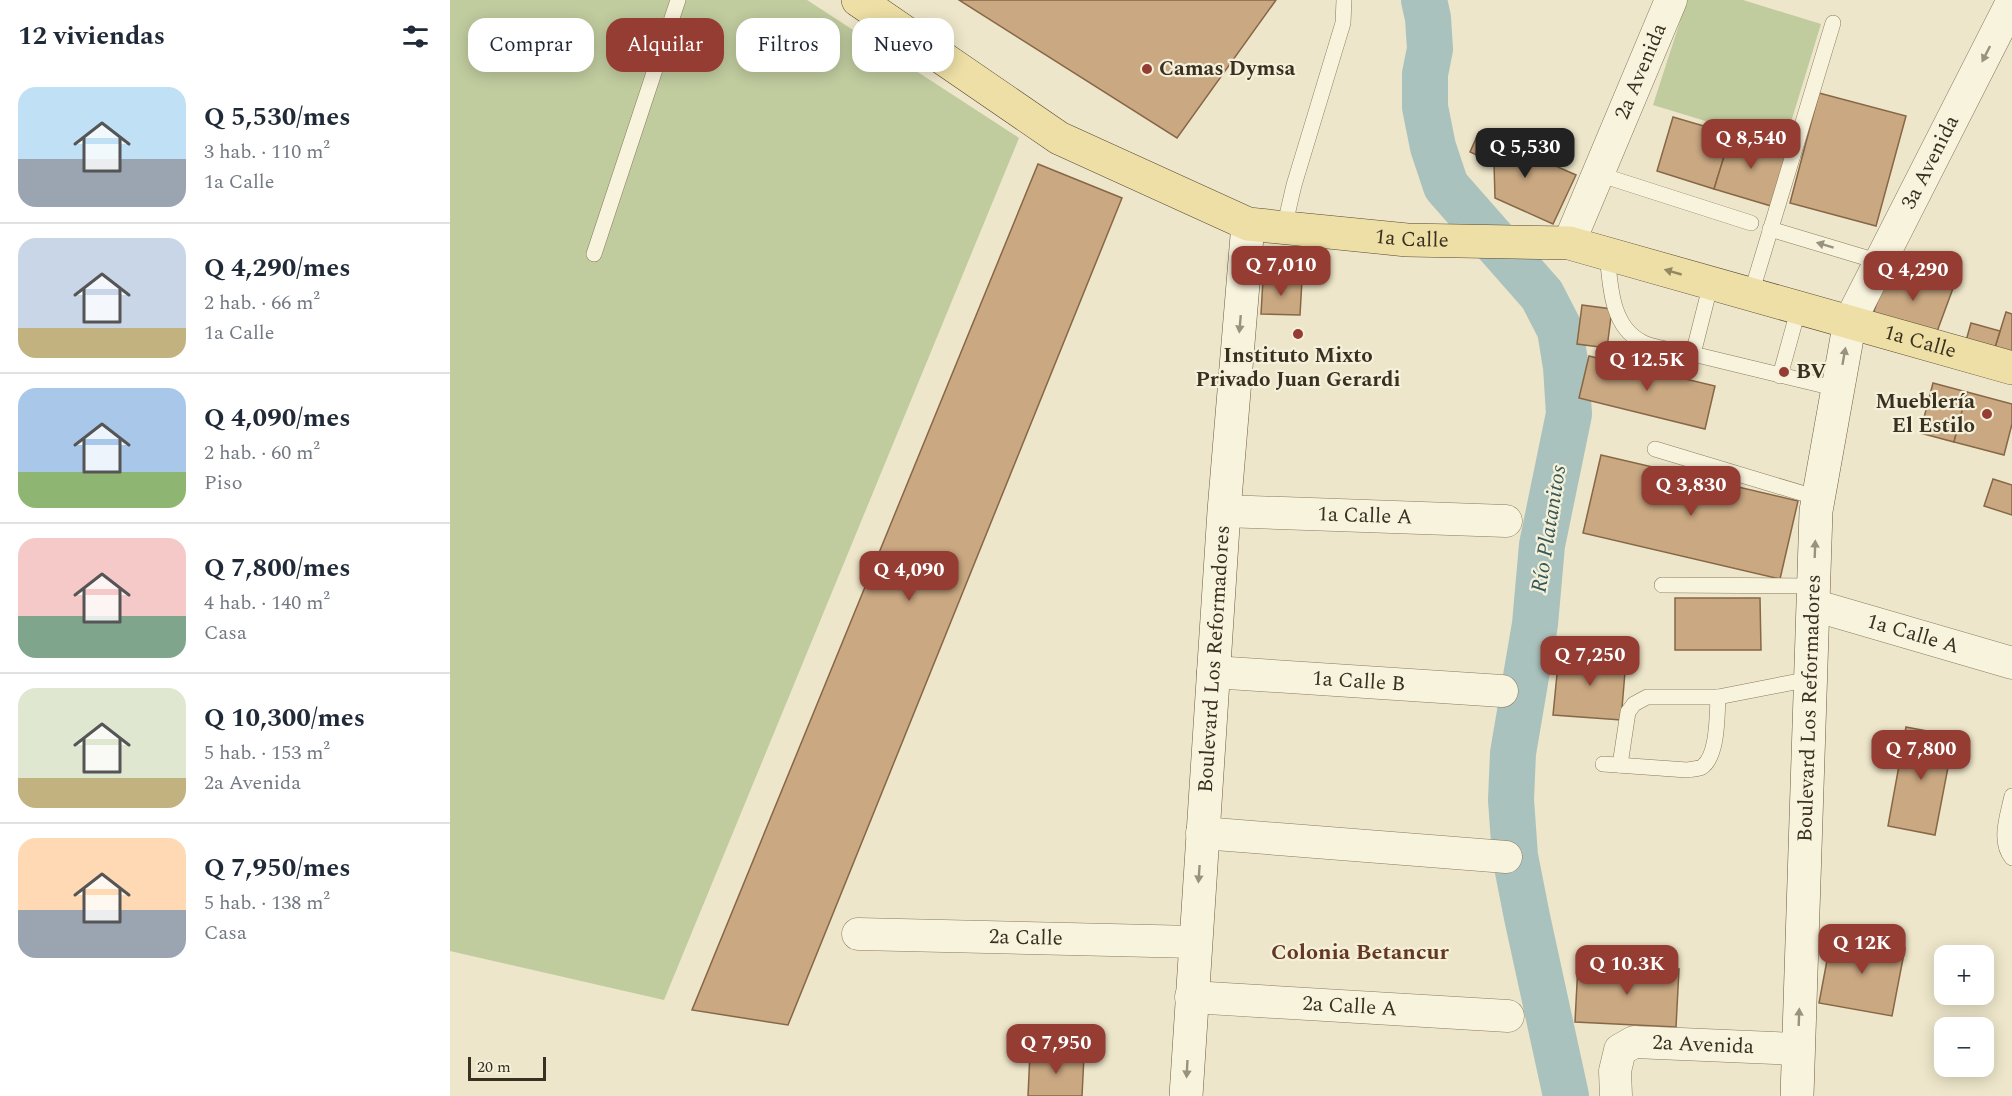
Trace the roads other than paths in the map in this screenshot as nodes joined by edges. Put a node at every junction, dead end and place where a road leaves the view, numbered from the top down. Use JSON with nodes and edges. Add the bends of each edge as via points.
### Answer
{"nodes":[{"id":1,"x":678,"y":0,"type":"edge"},
{"id":2,"x":858,"y":0,"type":"edge"},
{"id":3,"x":1344,"y":0,"type":"edge"},
{"id":4,"x":1671,"y":0,"type":"edge"},
{"id":5,"x":2012,"y":2,"type":"edge"},
{"id":6,"x":1833,"y":23,"type":"dead end"},
{"id":7,"x":1598,"y":174,"type":"junction"},
{"id":8,"x":1751,"y":223,"type":"dead end"},
{"id":9,"x":1248,"y":224,"type":"junction"},
{"id":10,"x":1284,"y":228,"type":"junction"},
{"id":11,"x":1770,"y":229,"type":"junction"},
{"id":12,"x":1569,"y":243,"type":"junction"},
{"id":13,"x":1607,"y":252,"type":"junction"},
{"id":14,"x":594,"y":254,"type":"dead end"},
{"id":15,"x":1880,"y":262,"type":"junction"},
{"id":16,"x":1711,"y":283,"type":"junction"},
{"id":17,"x":1751,"y":294,"type":"junction"},
{"id":18,"x":1799,"y":307,"type":"junction"},
{"id":19,"x":1850,"y":321,"type":"junction"},
{"id":20,"x":1693,"y":354,"type":"junction"},
{"id":21,"x":2012,"y":368,"type":"edge"},
{"id":22,"x":1780,"y":376,"type":"junction"},
{"id":23,"x":1838,"y":389,"type":"junction"},
{"id":24,"x":1655,"y":449,"type":"dead end"},
{"id":25,"x":1818,"y":498,"type":"junction"},
{"id":26,"x":1224,"y":511,"type":"junction"},
{"id":27,"x":1506,"y":521,"type":"dead end"},
{"id":28,"x":1662,"y":585,"type":"dead end"},
{"id":29,"x":1813,"y":596,"type":"junction"},
{"id":30,"x":2012,"y":663,"type":"edge"},
{"id":31,"x":1214,"y":672,"type":"junction"},
{"id":32,"x":1810,"y":679,"type":"junction"},
{"id":33,"x":1502,"y":691,"type":"dead end"},
{"id":34,"x":1718,"y":697,"type":"junction"},
{"id":35,"x":1603,"y":764,"type":"dead end"},
{"id":36,"x":1620,"y":765,"type":"junction"},
{"id":37,"x":2012,"y":796,"type":"edge"},
{"id":38,"x":1202,"y":833,"type":"junction"},
{"id":39,"x":1506,"y":857,"type":"dead end"},
{"id":40,"x":2012,"y":858,"type":"edge"},
{"id":41,"x":858,"y":934,"type":"dead end"},
{"id":42,"x":1195,"y":942,"type":"junction"},
{"id":43,"x":1191,"y":997,"type":"junction"},
{"id":44,"x":1508,"y":1016,"type":"dead end"},
{"id":45,"x":1798,"y":1049,"type":"junction"},
{"id":46,"x":1186,"y":1096,"type":"edge"},
{"id":47,"x":1616,"y":1096,"type":"edge"},
{"id":48,"x":1797,"y":1096,"type":"edge"}],
"edges":[{"from":1,"to":14,"type":"lane"},
{"from":2,"to":9,"type":"main road","name":"1a Calle","via":[[1059,138]]},
{"from":3,"to":10,"type":"lane","via":[[1343,23]]},
{"from":4,"to":7,"type":"street","name":"2a Avenida"},
{"from":5,"to":15,"type":"street","name":"3a Avenida","one_way":true},
{"from":6,"to":11,"type":"lane"},
{"from":7,"to":8,"type":"lane"},
{"from":7,"to":12,"type":"street","name":"2a Avenida"},
{"from":9,"to":10,"type":"main road","name":"1a Calle"},
{"from":9,"to":26,"type":"main road","name":"Boulevard Los Reformadores","one_way":true},
{"from":10,"to":12,"type":"main road","name":"1a Calle","via":[[1407,240]]},
{"from":15,"to":11,"type":"lane","one_way":true},
{"from":11,"to":17,"type":"lane"},
{"from":12,"to":13,"type":"main road","name":"1a Calle"},
{"from":16,"to":13,"type":"main road","name":"1a Calle","one_way":true},
{"from":13,"to":20,"type":"lane","via":[[1612,299],[1629,332],[1642,342]]},
{"from":15,"to":19,"type":"street","name":"3a Avenida"},
{"from":16,"to":17,"type":"main road","name":"1a Calle"},
{"from":16,"to":20,"type":"lane"},
{"from":17,"to":18,"type":"main road","name":"1a Calle"},
{"from":18,"to":19,"type":"main road","name":"1a Calle"},
{"from":18,"to":22,"type":"lane"},
{"from":19,"to":21,"type":"main road","name":"1a Calle"},
{"from":23,"to":19,"type":"main road","name":"Boulevard Los Reformadores","one_way":true},
{"from":20,"to":22,"type":"lane"},
{"from":22,"to":23,"type":"lane"},
{"from":23,"to":25,"type":"main road","name":"Boulevard Los Reformadores"},
{"from":24,"to":25,"type":"lane"},
{"from":29,"to":25,"type":"main road","name":"Boulevard Los Reformadores","one_way":true},
{"from":26,"to":27,"type":"street","name":"1a Calle A"},
{"from":26,"to":31,"type":"main road","name":"Boulevard Los Reformadores"},
{"from":28,"to":29,"type":"lane"},
{"from":29,"to":30,"type":"street","name":"1a Calle A"},
{"from":29,"to":32,"type":"main road","name":"Boulevard Los Reformadores"},
{"from":31,"to":33,"type":"street","name":"1a Calle B"},
{"from":31,"to":38,"type":"main road","name":"Boulevard Los Reformadores"},
{"from":32,"to":34,"type":"lane"},
{"from":45,"to":32,"type":"main road","name":"Boulevard Los Reformadores","one_way":true},
{"from":34,"to":36,"type":"lane","via":[[1647,697],[1634,704],[1628,712]]},
{"from":34,"to":36,"type":"lane","via":[[1711,757],[1701,768]]},
{"from":35,"to":36,"type":"lane"},
{"from":37,"to":40,"type":"lane","via":[[2004,835]]},
{"from":38,"to":39,"type":"street"},
{"from":38,"to":42,"type":"main road","name":"Boulevard Los Reformadores","one_way":true},
{"from":41,"to":42,"type":"street","name":"2a Calle"},
{"from":42,"to":43,"type":"main road","name":"Boulevard Los Reformadores"},
{"from":43,"to":44,"type":"street","name":"2a Calle A"},
{"from":43,"to":46,"type":"main road","name":"Boulevard Los Reformadores","one_way":true},
{"from":45,"to":47,"type":"street","name":"2a Avenida","via":[[1634,1042],[1620,1050],[1615,1071]]},
{"from":45,"to":48,"type":"main road","name":"Boulevard Los Reformadores"}]}
